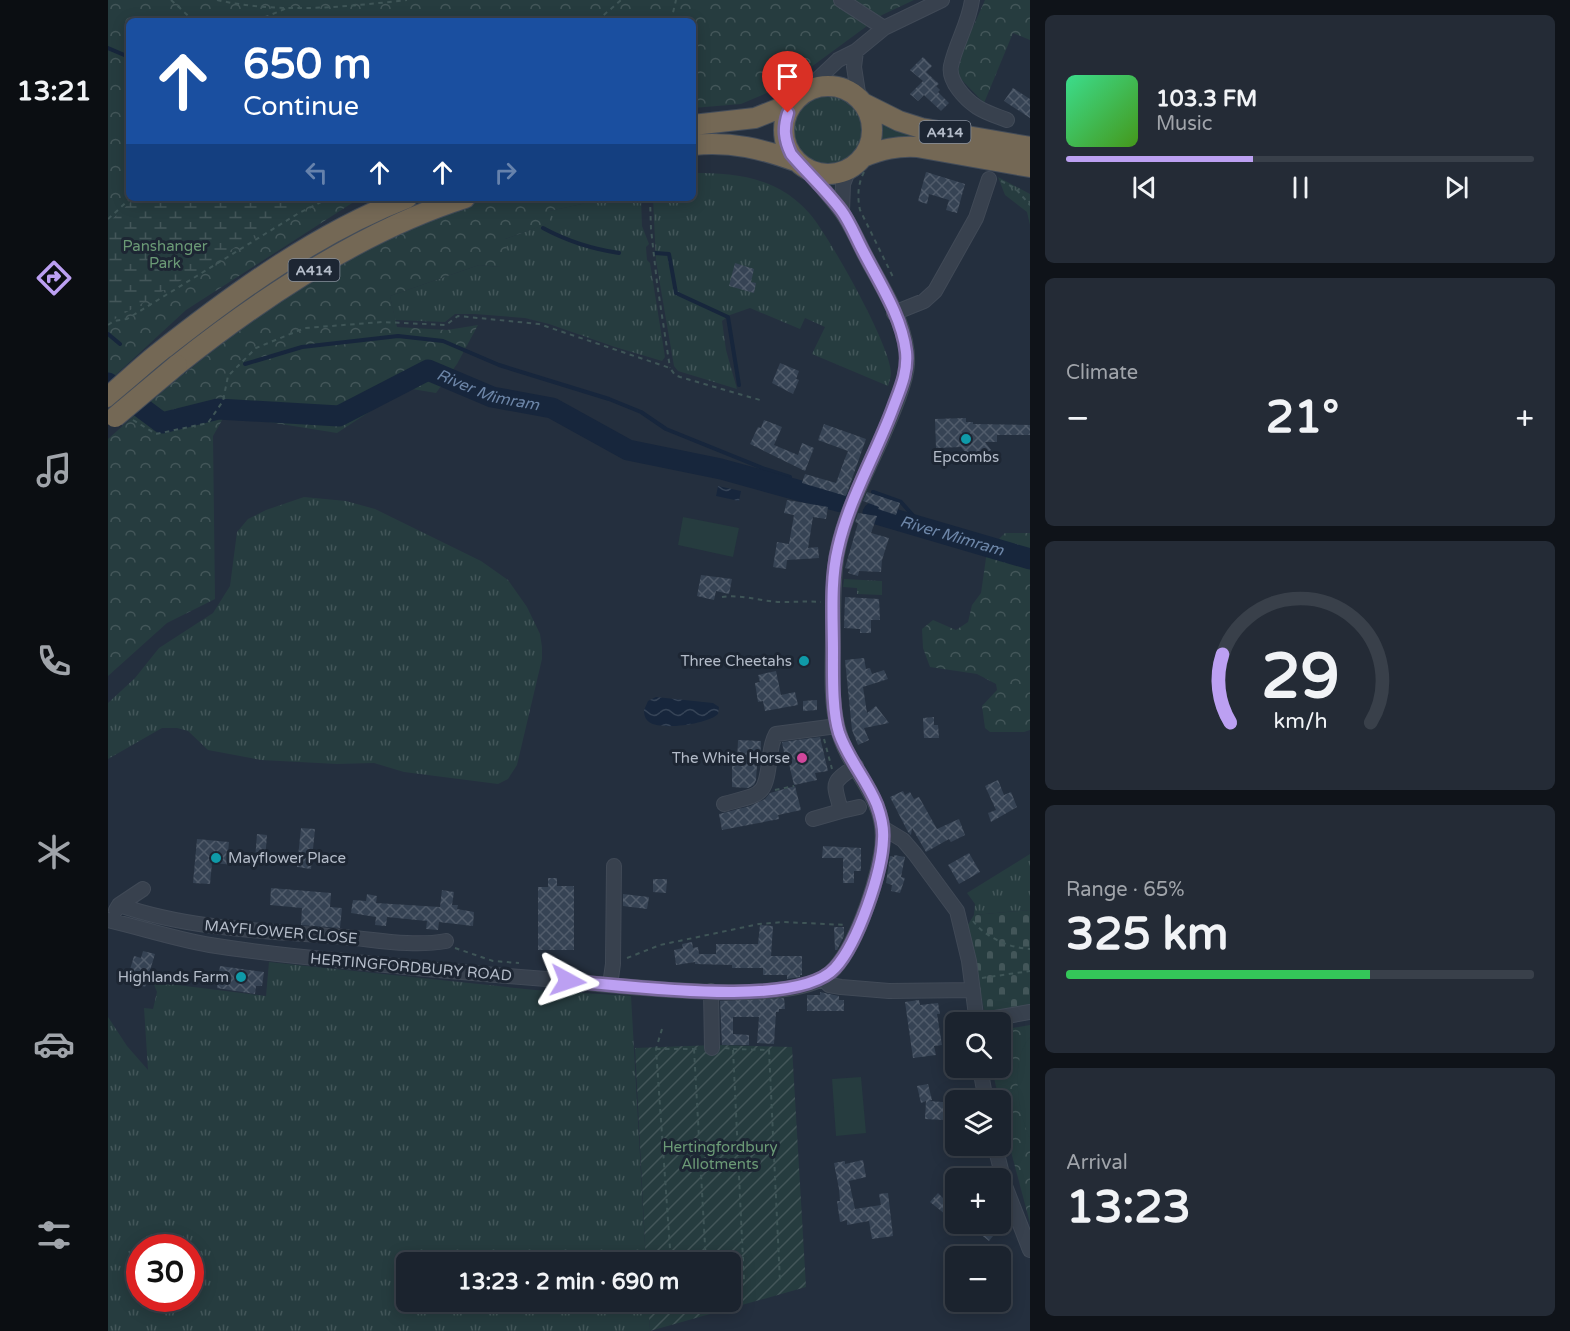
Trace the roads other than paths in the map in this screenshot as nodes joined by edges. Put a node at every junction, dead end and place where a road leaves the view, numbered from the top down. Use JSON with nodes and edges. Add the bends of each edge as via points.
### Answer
{"nodes":[{"id":1,"x":841,"y":0,"type":"edge"},
{"id":2,"x":942,"y":0,"type":"edge"},
{"id":3,"x":972,"y":0,"type":"edge"},
{"id":4,"x":884,"y":28,"type":"junction"},
{"id":5,"x":856,"y":51,"type":"junction"},
{"id":6,"x":796,"y":100,"type":"junction"},
{"id":7,"x":861,"y":101,"type":"junction"},
{"id":8,"x":1007,"y":120,"type":"dead end"},
{"id":9,"x":696,"y":125,"type":"edge"},
{"id":10,"x":696,"y":145,"type":"edge"},
{"id":11,"x":1030,"y":147,"type":"edge"},
{"id":12,"x":802,"y":164,"type":"junction"},
{"id":13,"x":859,"y":165,"type":"junction"},
{"id":14,"x":1030,"y":167,"type":"edge"},
{"id":15,"x":989,"y":179,"type":"road end"},
{"id":16,"x":401,"y":201,"type":"edge"},
{"id":17,"x":457,"y":201,"type":"edge"},
{"id":18,"x":842,"y":211,"type":"junction"},
{"id":19,"x":894,"y":313,"type":"junction"},
{"id":20,"x":108,"y":397,"type":"edge"},
{"id":21,"x":119,"y":420,"type":"edge"},
{"id":22,"x":837,"y":726,"type":"junction"},
{"id":23,"x":855,"y":766,"type":"junction"},
{"id":24,"x":724,"y":804,"type":"dead end"},
{"id":25,"x":859,"y":807,"type":"dead end"},
{"id":26,"x":841,"y":811,"type":"junction"},
{"id":27,"x":813,"y":819,"type":"dead end"},
{"id":28,"x":883,"y":828,"type":"junction"},
{"id":29,"x":614,"y":866,"type":"dead end"},
{"id":30,"x":143,"y":889,"type":"dead end"},
{"id":31,"x":119,"y":905,"type":"junction"},
{"id":32,"x":110,"y":920,"type":"edge"},
{"id":33,"x":446,"y":941,"type":"road end"},
{"id":34,"x":823,"y":978,"type":"junction"},
{"id":35,"x":610,"y":985,"type":"junction"},
{"id":36,"x":972,"y":985,"type":"junction"},
{"id":37,"x":711,"y":991,"type":"junction"},
{"id":38,"x":976,"y":1012,"type":"edge"},
{"id":39,"x":1030,"y":1012,"type":"edge"},
{"id":40,"x":1011,"y":1016,"type":"edge"},
{"id":41,"x":712,"y":1048,"type":"road end"},
{"id":42,"x":998,"y":1156,"type":"edge"},
{"id":43,"x":1030,"y":1250,"type":"edge"}],
"edges":[{"from":1,"to":4,"type":"street"},
{"from":2,"to":4,"type":"street"},
{"from":3,"to":8,"type":"street","via":[[951,76],[976,106]]},
{"from":4,"to":5,"type":"street"},
{"from":5,"to":6,"type":"street","via":[[838,60]]},
{"from":5,"to":7,"type":"street","via":[[854,67]]},
{"from":6,"to":7,"type":"highway","via":[[811,89],[824,86],[849,91]]},
{"from":6,"to":9,"type":"highway","via":[[755,118]]},
{"from":6,"to":12,"type":"highway","via":[[788,113],[784,134]]},
{"from":7,"to":11,"type":"highway","number":"A414","via":[[921,128]]},
{"from":7,"to":13,"type":"highway","via":[[872,124],[869,147]]},
{"from":10,"to":12,"type":"highway","via":[[751,146]]},
{"from":12,"to":13,"type":"highway","via":[[827,174]]},
{"from":12,"to":18,"type":"street","name":"HERTINGFORDBURY ROAD"},
{"from":13,"to":14,"type":"highway","number":"A414","via":[[890,147],[917,147]]},
{"from":13,"to":18,"type":"street","via":[[843,184]]},
{"from":15,"to":19,"type":"street","via":[[976,218],[935,291],[924,301]]},
{"from":16,"to":20,"type":"highway","number":"A414","via":[[260,277]]},
{"from":17,"to":21,"type":"highway","number":"A414","bridge":true,"via":[[400,223],[356,246],[231,322],[177,365]]},
{"from":18,"to":19,"type":"street","name":"HERTINGFORDBURY ROAD"},
{"from":19,"to":22,"type":"street","name":"HERTINGFORDBURY ROAD","via":[[905,344],[905,377],[838,548],[833,602]]},
{"from":22,"to":23,"type":"street","name":"HERTINGFORDBURY ROAD"},
{"from":22,"to":24,"type":"street","via":[[776,734],[764,789]]},
{"from":23,"to":26,"type":"street","via":[[837,778]]},
{"from":23,"to":28,"type":"street","name":"HERTINGFORDBURY ROAD","via":[[873,798]]},
{"from":25,"to":26,"type":"street"},
{"from":26,"to":27,"type":"street"},
{"from":28,"to":34,"type":"street","name":"HERTINGFORDBURY ROAD","via":[[881,856],[859,926],[836,968]]},
{"from":28,"to":36,"type":"street","via":[[903,840],[957,911]]},
{"from":29,"to":35,"type":"street"},
{"from":30,"to":31,"type":"street"},
{"from":31,"to":32,"type":"street"},
{"from":31,"to":33,"type":"street","name":"MAYFLOWER CLOSE","via":[[205,926],[411,943]]},
{"from":32,"to":35,"type":"street","name":"HERTINGFORDBURY ROAD","via":[[209,944],[258,951]]},
{"from":34,"to":36,"type":"street","via":[[829,985],[900,991]]},
{"from":34,"to":37,"type":"street","name":"HERTINGFORDBURY ROAD","via":[[811,984],[773,990]]},
{"from":35,"to":37,"type":"street","name":"HERTINGFORDBURY ROAD"},
{"from":36,"to":38,"type":"street"},
{"from":37,"to":41,"type":"street"},
{"from":39,"to":40,"type":"street"},
{"from":42,"to":43,"type":"street"}]}
